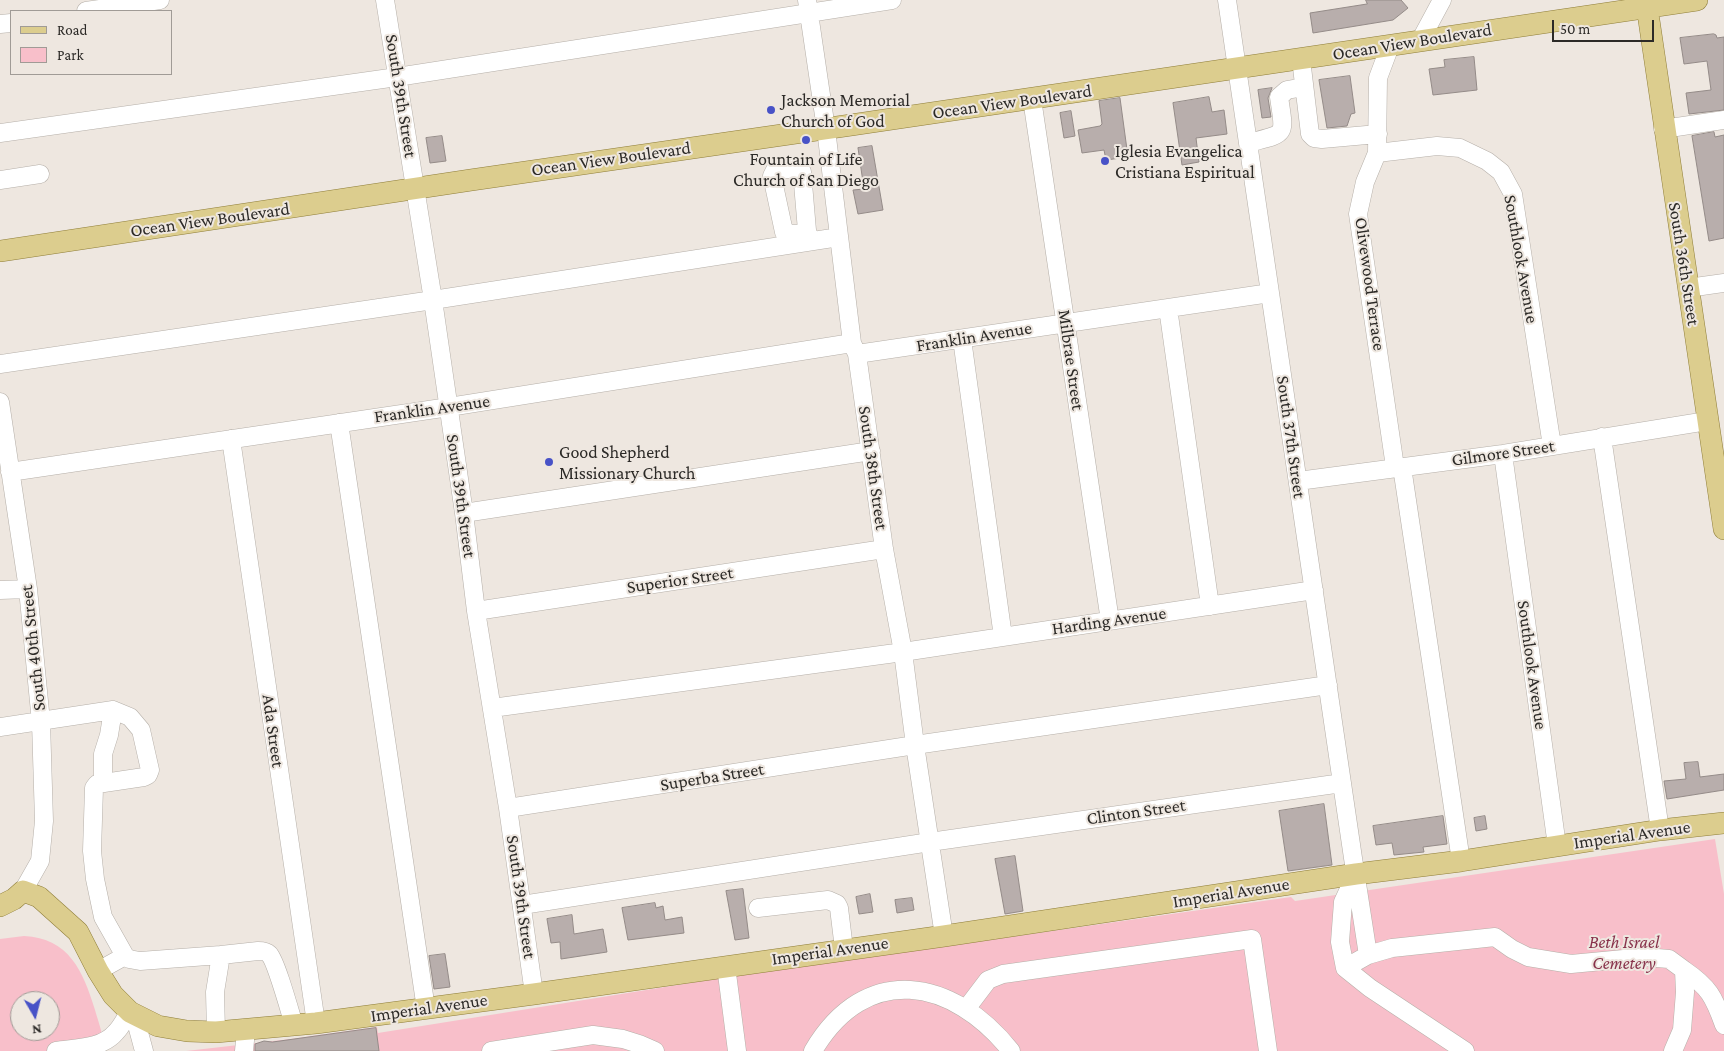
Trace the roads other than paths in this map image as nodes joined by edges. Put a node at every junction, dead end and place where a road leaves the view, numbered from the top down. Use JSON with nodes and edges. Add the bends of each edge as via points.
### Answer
{"nodes":[{"id":1,"x":160,"y":0,"type":"edge"},
{"id":2,"x":385,"y":0,"type":"edge"},
{"id":3,"x":892,"y":0,"type":"edge"},
{"id":4,"x":1227,"y":0,"type":"edge"},
{"id":5,"x":1442,"y":0,"type":"edge"},
{"id":6,"x":1697,"y":0,"type":"edge"},
{"id":7,"x":1646,"y":4,"type":"edge"},
{"id":8,"x":808,"y":6,"type":"edge"},
{"id":9,"x":93,"y":10,"type":"edge"},
{"id":10,"x":1420,"y":41,"type":"junction"},
{"id":11,"x":1390,"y":46,"type":"junction"},
{"id":12,"x":1302,"y":59,"type":"junction"},
{"id":13,"x":1237,"y":68,"type":"junction"},
{"id":14,"x":397,"y":76,"type":"junction"},
{"id":15,"x":1304,"y":87,"type":"junction"},
{"id":16,"x":1032,"y":99,"type":"junction"},
{"id":17,"x":1724,"y":120,"type":"edge"},
{"id":18,"x":826,"y":129,"type":"junction"},
{"id":19,"x":1664,"y":130,"type":"junction"},
{"id":20,"x":0,"y":133,"type":"edge"},
{"id":21,"x":1378,"y":134,"type":"junction"},
{"id":22,"x":1248,"y":143,"type":"junction"},
{"id":23,"x":1378,"y":153,"type":"junction"},
{"id":24,"x":40,"y":174,"type":"dead end"},
{"id":25,"x":0,"y":180,"type":"edge"},
{"id":26,"x":416,"y":189,"type":"junction"},
{"id":27,"x":839,"y":237,"type":"junction"},
{"id":28,"x":0,"y":251,"type":"edge"},
{"id":29,"x":1724,"y":283,"type":"edge"},
{"id":30,"x":1688,"y":288,"type":"junction"},
{"id":31,"x":1270,"y":293,"type":"junction"},
{"id":32,"x":433,"y":300,"type":"junction"},
{"id":33,"x":1168,"y":308,"type":"junction"},
{"id":34,"x":1065,"y":323,"type":"junction"},
{"id":35,"x":962,"y":339,"type":"junction"},
{"id":36,"x":855,"y":349,"type":"junction"},
{"id":37,"x":0,"y":364,"type":"edge"},
{"id":38,"x":0,"y":402,"type":"edge"},
{"id":39,"x":449,"y":407,"type":"junction"},
{"id":40,"x":1707,"y":421,"type":"junction"},
{"id":41,"x":339,"y":423,"type":"junction"},
{"id":42,"x":1602,"y":437,"type":"junction"},
{"id":43,"x":231,"y":439,"type":"junction"},
{"id":44,"x":1552,"y":446,"type":"junction"},
{"id":45,"x":871,"y":451,"type":"junction"},
{"id":46,"x":1503,"y":454,"type":"junction"},
{"id":47,"x":1398,"y":467,"type":"junction"},
{"id":48,"x":10,"y":472,"type":"junction"},
{"id":49,"x":1298,"y":482,"type":"junction"},
{"id":50,"x":464,"y":513,"type":"junction"},
{"id":51,"x":1724,"y":529,"type":"edge"},
{"id":52,"x":884,"y":550,"type":"junction"},
{"id":53,"x":28,"y":589,"type":"junction"},
{"id":54,"x":0,"y":590,"type":"edge"},
{"id":55,"x":1314,"y":590,"type":"junction"},
{"id":56,"x":1210,"y":606,"type":"junction"},
{"id":57,"x":476,"y":610,"type":"junction"},
{"id":58,"x":1110,"y":620,"type":"junction"},
{"id":59,"x":1003,"y":637,"type":"junction"},
{"id":60,"x":903,"y":652,"type":"junction"},
{"id":61,"x":1328,"y":685,"type":"junction"},
{"id":62,"x":492,"y":708,"type":"junction"},
{"id":63,"x":113,"y":710,"type":"junction"},
{"id":64,"x":41,"y":722,"type":"junction"},
{"id":65,"x":0,"y":727,"type":"edge"},
{"id":66,"x":915,"y":745,"type":"junction"},
{"id":67,"x":103,"y":783,"type":"junction"},
{"id":68,"x":1342,"y":783,"type":"junction"},
{"id":69,"x":508,"y":808,"type":"junction"},
{"id":70,"x":1724,"y":823,"type":"edge"},
{"id":71,"x":1660,"y":830,"type":"junction"},
{"id":72,"x":930,"y":842,"type":"junction"},
{"id":73,"x":1557,"y":846,"type":"junction"},
{"id":74,"x":1461,"y":861,"type":"junction"},
{"id":75,"x":1356,"y":874,"type":"junction"},
{"id":76,"x":23,"y":891,"type":"junction"},
{"id":77,"x":522,"y":905,"type":"junction"},
{"id":78,"x":0,"y":906,"type":"edge"},
{"id":79,"x":758,"y":908,"type":"dead end"},
{"id":80,"x":944,"y":936,"type":"junction"},
{"id":81,"x":844,"y":949,"type":"junction"},
{"id":82,"x":1368,"y":954,"type":"junction"},
{"id":83,"x":221,"y":955,"type":"junction"},
{"id":84,"x":125,"y":956,"type":"junction"},
{"id":85,"x":726,"y":966,"type":"junction"},
{"id":86,"x":1345,"y":968,"type":"junction"},
{"id":87,"x":1684,"y":970,"type":"junction"},
{"id":88,"x":98,"y":971,"type":"junction"},
{"id":89,"x":534,"y":994,"type":"junction"},
{"id":90,"x":426,"y":1008,"type":"junction"},
{"id":91,"x":966,"y":1009,"type":"junction"},
{"id":92,"x":132,"y":1013,"type":"junction"},
{"id":93,"x":316,"y":1023,"type":"junction"},
{"id":94,"x":294,"y":1025,"type":"junction"},
{"id":95,"x":1724,"y":1025,"type":"edge"},
{"id":96,"x":216,"y":1032,"type":"junction"},
{"id":97,"x":245,"y":1041,"type":"edge"},
{"id":98,"x":56,"y":1051,"type":"edge"},
{"id":99,"x":144,"y":1051,"type":"edge"},
{"id":100,"x":491,"y":1051,"type":"edge"},
{"id":101,"x":654,"y":1051,"type":"edge"},
{"id":102,"x":738,"y":1051,"type":"edge"},
{"id":103,"x":813,"y":1051,"type":"edge"},
{"id":104,"x":1011,"y":1051,"type":"edge"},
{"id":105,"x":1268,"y":1051,"type":"edge"},
{"id":106,"x":1465,"y":1051,"type":"edge"},
{"id":107,"x":1674,"y":1051,"type":"edge"}],
"edges":[{"from":1,"to":9,"type":"street"},
{"from":2,"to":14,"type":"street","name":"South 39th Street"},
{"from":3,"to":8,"type":"street"},
{"from":4,"to":13,"type":"street","name":"South 37th Street"},
{"from":5,"to":10,"type":"street"},
{"from":6,"to":7,"type":"main road","name":"Ocean View Boulevard"},
{"from":7,"to":10,"type":"main road","name":"Ocean View Boulevard"},
{"from":7,"to":19,"type":"main road","name":"South 36th Street"},
{"from":8,"to":14,"type":"street"},
{"from":8,"to":18,"type":"street","name":"South 38th Street"},
{"from":10,"to":11,"type":"main road","name":"Ocean View Boulevard"},
{"from":11,"to":12,"type":"main road","name":"Ocean View Boulevard"},
{"from":11,"to":21,"type":"street","name":"Olivewood Terrace","via":[[1378,78]]},
{"from":12,"to":13,"type":"main road","name":"Ocean View Boulevard"},
{"from":12,"to":15,"type":"street"},
{"from":13,"to":16,"type":"main road","name":"Ocean View Boulevard"},
{"from":13,"to":22,"type":"street","name":"South 37th Street"},
{"from":14,"to":20,"type":"street"},
{"from":14,"to":26,"type":"street","name":"South 39th Street"},
{"from":15,"to":21,"type":"street","via":[[1310,134],[1314,138]]},
{"from":15,"to":22,"type":"street","via":[[1287,90],[1279,97],[1281,132]]},
{"from":16,"to":18,"type":"main road","name":"Ocean View Boulevard"},
{"from":16,"to":34,"type":"street","name":"Milbrae Street"},
{"from":17,"to":19,"type":"street"},
{"from":18,"to":26,"type":"main road","name":"Ocean View Boulevard"},
{"from":18,"to":27,"type":"street","name":"South 38th Street"},
{"from":19,"to":30,"type":"main road","name":"South 36th Street"},
{"from":21,"to":23,"type":"street","name":"Olivewood Terrace"},
{"from":22,"to":31,"type":"street","name":"South 37th Street"},
{"from":23,"to":44,"type":"street","name":"Southlook Avenue","via":[[1437,146],[1460,148],[1487,161],[1500,172],[1513,194]]},
{"from":23,"to":47,"type":"street","name":"Olivewood Terrace","via":[[1365,182],[1358,214]]},
{"from":24,"to":25,"type":"street"},
{"from":26,"to":28,"type":"main road","name":"Ocean View Boulevard"},
{"from":26,"to":32,"type":"street","name":"South 39th Street"},
{"from":27,"to":32,"type":"street","via":[[808,238]]},
{"from":27,"to":36,"type":"street","name":"South 38th Street"},
{"from":29,"to":30,"type":"street"},
{"from":30,"to":40,"type":"main road","name":"South 36th Street"},
{"from":31,"to":33,"type":"street","name":"Franklin Avenue"},
{"from":31,"to":49,"type":"street","name":"South 37th Street"},
{"from":32,"to":37,"type":"street"},
{"from":32,"to":39,"type":"street","name":"South 39th Street"},
{"from":33,"to":34,"type":"street","name":"Franklin Avenue"},
{"from":33,"to":56,"type":"street"},
{"from":34,"to":35,"type":"street","name":"Franklin Avenue"},
{"from":34,"to":58,"type":"street","name":"Milbrae Street"},
{"from":35,"to":36,"type":"street","name":"Franklin Avenue"},
{"from":35,"to":59,"type":"street"},
{"from":36,"to":39,"type":"street","name":"Franklin Avenue"},
{"from":36,"to":45,"type":"street","name":"South 38th Street"},
{"from":38,"to":48,"type":"street","name":"South 40th Street"},
{"from":39,"to":41,"type":"street","name":"Franklin Avenue"},
{"from":39,"to":50,"type":"street","name":"South 39th Street"},
{"from":40,"to":42,"type":"street","name":"Gilmore Street"},
{"from":40,"to":51,"type":"main road","name":"South 36th Street"},
{"from":41,"to":43,"type":"street","name":"Franklin Avenue"},
{"from":41,"to":90,"type":"street"},
{"from":42,"to":44,"type":"street","name":"Gilmore Street"},
{"from":42,"to":71,"type":"street"},
{"from":43,"to":48,"type":"street","name":"Franklin Avenue"},
{"from":43,"to":93,"type":"street","name":"Ada Street"},
{"from":44,"to":46,"type":"street","name":"Gilmore Street"},
{"from":45,"to":50,"type":"street"},
{"from":45,"to":52,"type":"street","name":"South 38th Street"},
{"from":46,"to":47,"type":"street","name":"Gilmore Street"},
{"from":46,"to":73,"type":"street","name":"Southlook Avenue"},
{"from":47,"to":49,"type":"street","name":"Gilmore Street"},
{"from":47,"to":74,"type":"street","name":"Olivewood Terrace"},
{"from":48,"to":53,"type":"street","name":"South 40th Street"},
{"from":49,"to":55,"type":"street","name":"South 37th Street"},
{"from":50,"to":57,"type":"street","name":"South 39th Street"},
{"from":52,"to":57,"type":"street","name":"Superior Street"},
{"from":52,"to":60,"type":"street","name":"South 38th Street"},
{"from":53,"to":54,"type":"street"},
{"from":53,"to":64,"type":"street","name":"South 40th Street"},
{"from":55,"to":56,"type":"street","name":"Harding Avenue"},
{"from":55,"to":61,"type":"street","name":"South 37th Street"},
{"from":56,"to":58,"type":"street","name":"Harding Avenue"},
{"from":57,"to":62,"type":"street","name":"South 39th Street"},
{"from":58,"to":59,"type":"street","name":"Harding Avenue"},
{"from":59,"to":60,"type":"street","name":"Harding Avenue"},
{"from":60,"to":62,"type":"street","name":"Harding Avenue"},
{"from":60,"to":66,"type":"street","name":"South 38th Street"},
{"from":61,"to":66,"type":"street","name":"Superba Street"},
{"from":61,"to":68,"type":"street","name":"South 37th Street"},
{"from":62,"to":69,"type":"street","name":"South 39th Street"},
{"from":63,"to":64,"type":"street"},
{"from":63,"to":67,"type":"street","via":[[103,754]]},
{"from":63,"to":67,"type":"street","via":[[130,717],[141,730],[150,770],[144,777]]},
{"from":64,"to":65,"type":"street"},
{"from":64,"to":76,"type":"street","name":"South 40th Street","via":[[44,821],[40,861]]},
{"from":66,"to":69,"type":"street","name":"Superba Street"},
{"from":66,"to":72,"type":"street","name":"South 38th Street"},
{"from":67,"to":84,"type":"street","via":[[94,788],[92,852],[95,879],[103,917]]},
{"from":68,"to":72,"type":"street","name":"Clinton Street"},
{"from":68,"to":75,"type":"street","name":"South 37th Street"},
{"from":69,"to":77,"type":"street","name":"South 39th Street"},
{"from":70,"to":71,"type":"main road","name":"Imperial Avenue"},
{"from":71,"to":73,"type":"main road","name":"Imperial Avenue"},
{"from":72,"to":77,"type":"street","name":"Clinton Street"},
{"from":72,"to":80,"type":"street","name":"South 38th Street"},
{"from":73,"to":74,"type":"main road","name":"Imperial Avenue"},
{"from":74,"to":75,"type":"main road","name":"Imperial Avenue"},
{"from":75,"to":80,"type":"main road","name":"Imperial Avenue"},
{"from":75,"to":82,"type":"street","name":"South 37th Street"},
{"from":75,"to":86,"type":"street","via":[[1342,902],[1340,942]]},
{"from":76,"to":78,"type":"main road"},
{"from":76,"to":88,"type":"main road","name":"Imperial Avenue","via":[[39,897],[78,932]]},
{"from":77,"to":89,"type":"street","name":"South 39th Street"},
{"from":79,"to":81,"type":"street","via":[[828,900],[839,908]]},
{"from":80,"to":81,"type":"main road","name":"Imperial Avenue"},
{"from":81,"to":85,"type":"main road","name":"Imperial Avenue"},
{"from":82,"to":86,"type":"street"},
{"from":82,"to":87,"type":"street","via":[[1392,948],[1495,937],[1528,957],[1570,964],[1645,957],[1669,959]]},
{"from":83,"to":84,"type":"street","via":[[140,961]]},
{"from":83,"to":94,"type":"street","via":[[264,951],[270,955]]},
{"from":83,"to":96,"type":"street","via":[[215,992]]},
{"from":84,"to":88,"type":"street"},
{"from":85,"to":89,"type":"main road","name":"Imperial Avenue"},
{"from":85,"to":102,"type":"street"},
{"from":86,"to":106,"type":"street"},
{"from":87,"to":95,"type":"street","via":[[1700,981],[1714,999]]},
{"from":87,"to":107,"type":"street","via":[[1682,1030]]},
{"from":88,"to":92,"type":"main road","name":"Imperial Avenue","via":[[114,995]]},
{"from":89,"to":90,"type":"main road","name":"Imperial Avenue"},
{"from":90,"to":93,"type":"main road","name":"Imperial Avenue"},
{"from":91,"to":103,"type":"street","via":[[941,996],[916,990],[886,990],[864,999],[835,1021]]},
{"from":91,"to":104,"type":"street","via":[[996,1032]]},
{"from":91,"to":105,"type":"street","via":[[988,980],[1003,974],[1252,939]]},
{"from":92,"to":96,"type":"main road","name":"Imperial Avenue","via":[[158,1026]]},
{"from":92,"to":98,"type":"street","via":[[105,1041]]},
{"from":92,"to":99,"type":"street"},
{"from":93,"to":94,"type":"main road","name":"Imperial Avenue"},
{"from":94,"to":97,"type":"main road","name":"Imperial Avenue"},
{"from":96,"to":97,"type":"main road","name":"Imperial Avenue"},
{"from":100,"to":101,"type":"street","via":[[592,1035],[623,1039]]}]}
